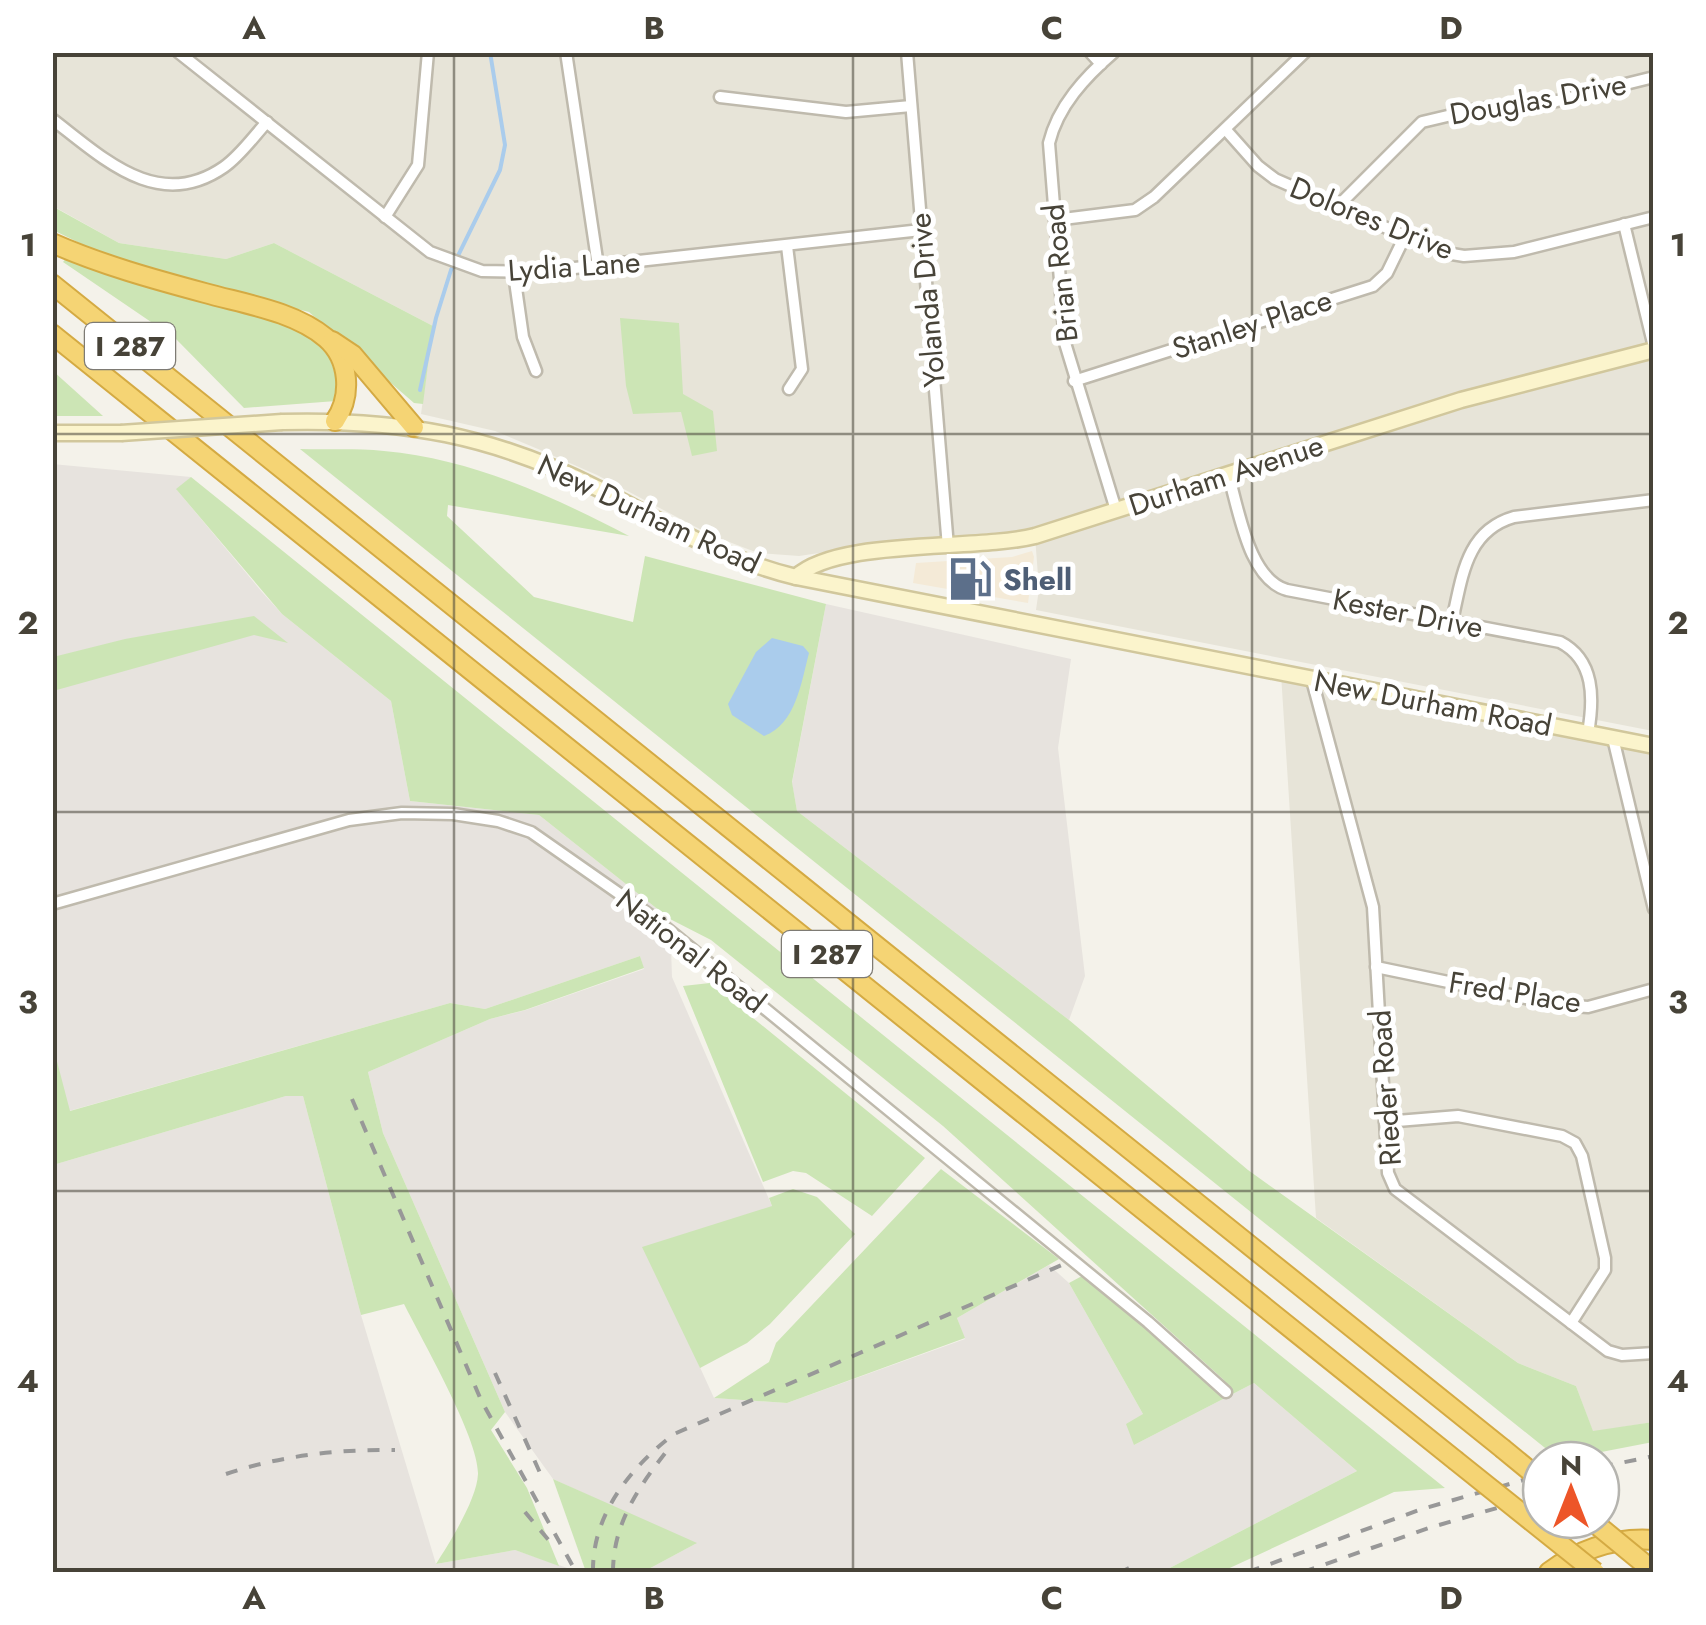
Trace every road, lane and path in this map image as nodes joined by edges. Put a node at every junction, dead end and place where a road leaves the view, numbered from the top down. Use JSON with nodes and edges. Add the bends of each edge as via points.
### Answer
{"nodes":[{"id":1,"x":178,"y":52,"type":"edge"},
{"id":2,"x":428,"y":52,"type":"edge"},
{"id":3,"x":566,"y":52,"type":"edge"},
{"id":4,"x":908,"y":52,"type":"edge"},
{"id":5,"x":1090,"y":52,"type":"edge"},
{"id":6,"x":1114,"y":52,"type":"edge"},
{"id":7,"x":1305,"y":52,"type":"edge"},
{"id":8,"x":1101,"y":64,"type":"junction"},
{"id":9,"x":1654,"y":77,"type":"edge"},
{"id":10,"x":720,"y":98,"type":"dead end"},
{"id":11,"x":912,"y":106,"type":"junction"},
{"id":12,"x":52,"y":119,"type":"edge"},
{"id":13,"x":267,"y":122,"type":"junction"},
{"id":14,"x":1226,"y":130,"type":"junction"},
{"id":15,"x":1338,"y":206,"type":"junction"},
{"id":16,"x":385,"y":217,"type":"junction"},
{"id":17,"x":1654,"y":217,"type":"edge"},
{"id":18,"x":1055,"y":220,"type":"junction"},
{"id":19,"x":1624,"y":224,"type":"junction"},
{"id":20,"x":921,"y":230,"type":"junction"},
{"id":21,"x":1405,"y":236,"type":"junction"},
{"id":22,"x":52,"y":243,"type":"edge"},
{"id":23,"x":787,"y":246,"type":"junction"},
{"id":24,"x":598,"y":266,"type":"junction"},
{"id":25,"x":514,"y":274,"type":"junction"},
{"id":26,"x":52,"y":284,"type":"edge"},
{"id":27,"x":52,"y":334,"type":"edge"},
{"id":28,"x":329,"y":340,"type":"junction"},
{"id":29,"x":1654,"y":349,"type":"edge"},
{"id":30,"x":536,"y":371,"type":"dead end"},
{"id":31,"x":1074,"y":381,"type":"junction"},
{"id":32,"x":789,"y":389,"type":"dead end"},
{"id":33,"x":335,"y":421,"type":"junction"},
{"id":34,"x":414,"y":427,"type":"junction"},
{"id":35,"x":52,"y":433,"type":"edge"},
{"id":36,"x":1228,"y":474,"type":"junction"},
{"id":37,"x":1654,"y":500,"type":"edge"},
{"id":38,"x":1116,"y":510,"type":"junction"},
{"id":39,"x":948,"y":547,"type":"junction"},
{"id":40,"x":796,"y":577,"type":"junction"},
{"id":41,"x":1452,"y":621,"type":"junction"},
{"id":42,"x":1312,"y":680,"type":"junction"},
{"id":43,"x":1588,"y":733,"type":"junction"},
{"id":44,"x":1613,"y":738,"type":"junction"},
{"id":45,"x":1654,"y":746,"type":"edge"},
{"id":46,"x":52,"y":904,"type":"edge"},
{"id":47,"x":1654,"y":909,"type":"edge"},
{"id":48,"x":1376,"y":967,"type":"junction"},
{"id":49,"x":1654,"y":988,"type":"edge"},
{"id":50,"x":1385,"y":1122,"type":"junction"},
{"id":51,"x":1571,"y":1323,"type":"junction"},
{"id":52,"x":1654,"y":1353,"type":"edge"},
{"id":53,"x":1226,"y":1392,"type":"dead end"},
{"id":54,"x":1521,"y":1464,"type":"edge"},
{"id":55,"x":1614,"y":1540,"type":"edge"},
{"id":56,"x":1654,"y":1540,"type":"edge"},
{"id":57,"x":1650,"y":1569,"type":"edge"},
{"id":58,"x":1549,"y":1572,"type":"edge"},
{"id":59,"x":1595,"y":1572,"type":"edge"}],
"edges":[{"from":1,"to":13,"type":"street","name":"Lydia Lane"},
{"from":2,"to":16,"type":"street","via":[[418,165]]},
{"from":3,"to":24,"type":"street"},
{"from":4,"to":11,"type":"street","name":"Yolanda Drive"},
{"from":5,"to":8,"type":"street"},
{"from":6,"to":8,"type":"street","name":"Brian Road"},
{"from":7,"to":14,"type":"street"},
{"from":8,"to":18,"type":"street","name":"Brian Road","via":[[1054,122],[1049,154]]},
{"from":9,"to":15,"type":"street","name":"Douglas Drive","via":[[1557,101],[1422,122]]},
{"from":10,"to":11,"type":"street","via":[[846,112]]},
{"from":11,"to":20,"type":"street","name":"Yolanda Drive"},
{"from":12,"to":13,"type":"street","via":[[118,170],[166,184],[205,178],[227,166]]},
{"from":13,"to":16,"type":"street","name":"Lydia Lane"},
{"from":14,"to":15,"type":"street","name":"Dolores Drive","via":[[1276,180]]},
{"from":14,"to":18,"type":"street","via":[[1135,210]]},
{"from":15,"to":21,"type":"street","name":"Dolores Drive"},
{"from":16,"to":25,"type":"street","name":"Lydia Lane","via":[[447,260]]},
{"from":17,"to":19,"type":"street","name":"Dolores Drive"},
{"from":18,"to":31,"type":"street","name":"Brian Road"},
{"from":19,"to":21,"type":"street","name":"Dolores Drive","via":[[1485,256],[1446,253]]},
{"from":19,"to":29,"type":"street"},
{"from":20,"to":23,"type":"street","name":"Lydia Lane"},
{"from":20,"to":39,"type":"street","name":"Yolanda Drive"},
{"from":21,"to":31,"type":"street","name":"Stanley Place","via":[[1373,286]]},
{"from":22,"to":28,"type":"highway","via":[[124,271],[271,311]]},
{"from":23,"to":24,"type":"street","name":"Lydia Lane"},
{"from":23,"to":32,"type":"street","via":[[802,369]]},
{"from":24,"to":25,"type":"street","name":"Lydia Lane"},
{"from":25,"to":30,"type":"street","via":[[523,337]]},
{"from":26,"to":54,"type":"highway","number":"I 287","bridge":true},
{"from":27,"to":59,"type":"highway","number":"I 287","bridge":true},
{"from":28,"to":33,"type":"highway","via":[[347,379],[347,398]]},
{"from":28,"to":34,"type":"highway","via":[[353,354]]},
{"from":29,"to":36,"type":"main road","name":"Durham Avenue","via":[[1495,390]]},
{"from":31,"to":38,"type":"street","name":"Brian Road"},
{"from":33,"to":34,"type":"main road","name":"New Durham Road"},
{"from":33,"to":35,"type":"main road","name":"New Durham Road","bridge":true},
{"from":34,"to":40,"type":"main road","name":"New Durham Road","via":[[538,462],[699,544]]},
{"from":36,"to":38,"type":"main road","name":"Durham Avenue"},
{"from":36,"to":41,"type":"street","name":"Kester Drive","via":[[1255,562],[1272,584]]},
{"from":37,"to":41,"type":"street","via":[[1495,524],[1468,555]]},
{"from":38,"to":39,"type":"main road","name":"Durham Avenue","via":[[1016,540]]},
{"from":39,"to":40,"type":"main road","name":"Durham Avenue","via":[[846,556]]},
{"from":40,"to":42,"type":"main road","name":"New Durham Road"},
{"from":41,"to":43,"type":"street","name":"Kester Drive","via":[[1560,642],[1580,654],[1588,669]]},
{"from":42,"to":43,"type":"main road","name":"New Durham Road"},
{"from":42,"to":48,"type":"street","name":"Rieder Road","via":[[1373,906]]},
{"from":43,"to":44,"type":"main road","name":"New Durham Road"},
{"from":44,"to":45,"type":"main road","name":"New Durham Road"},
{"from":44,"to":47,"type":"street"},
{"from":46,"to":53,"type":"street","name":"National Road","via":[[349,820],[453,814],[531,832],[654,918]]},
{"from":48,"to":49,"type":"street","name":"Fred Place","via":[[1574,1006]]},
{"from":48,"to":50,"type":"street","name":"Rieder Road"},
{"from":50,"to":51,"type":"street","name":"Rieder Road","via":[[1395,1190]]},
{"from":50,"to":51,"type":"street","via":[[1458,1116],[1575,1143],[1605,1258]]},
{"from":51,"to":52,"type":"street","name":"Rieder Road","via":[[1608,1351]]},
{"from":55,"to":57,"type":"highway","bridge":true},
{"from":56,"to":58,"type":"highway","via":[[1602,1544]]}]}
